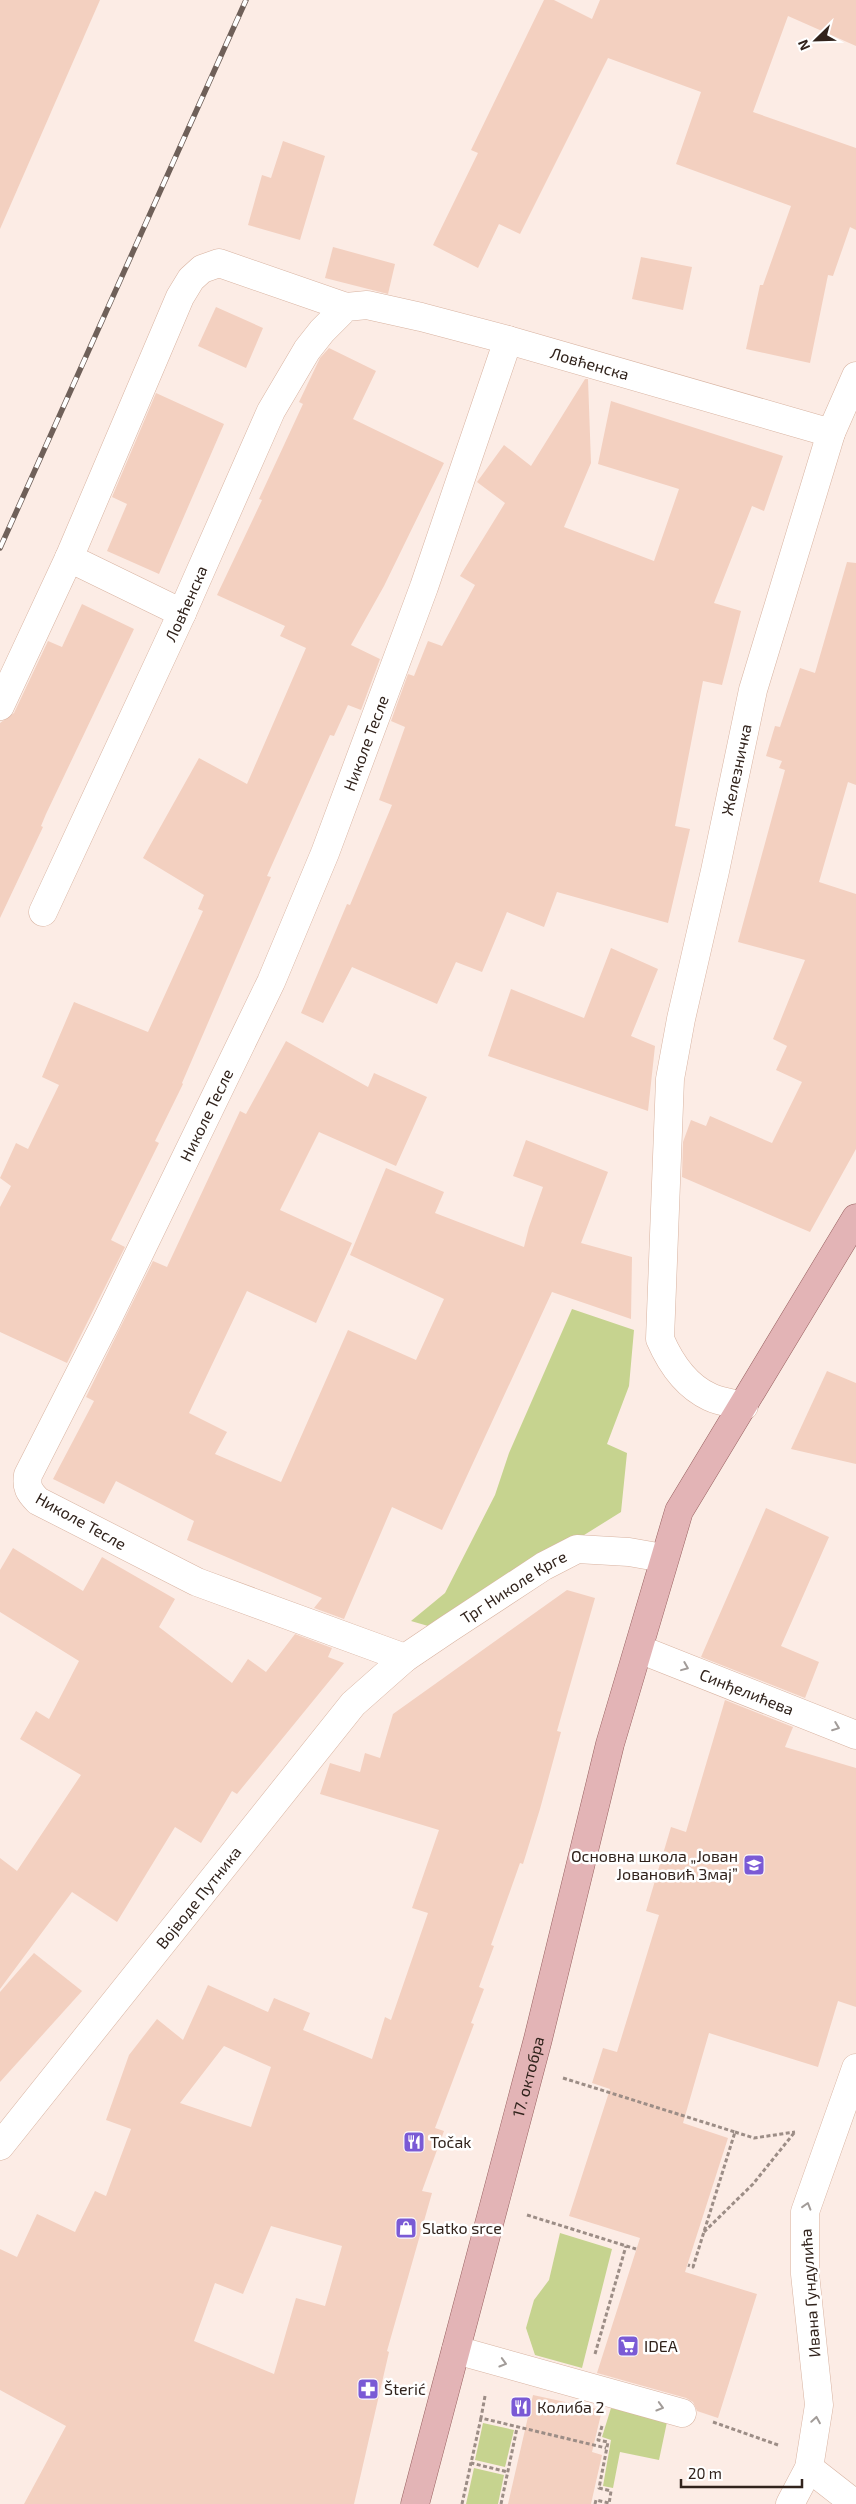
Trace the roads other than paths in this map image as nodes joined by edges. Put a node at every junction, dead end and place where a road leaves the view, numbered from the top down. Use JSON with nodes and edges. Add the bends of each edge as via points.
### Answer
{"nodes":[{"id":1,"x":346,"y":307,"type":"junction"},
{"id":2,"x":508,"y":340,"type":"junction"},
{"id":3,"x":856,"y":376,"type":"edge"},
{"id":4,"x":831,"y":434,"type":"junction"},
{"id":5,"x":70,"y":558,"type":"junction"},
{"id":6,"x":182,"y":614,"type":"junction"},
{"id":7,"x":0,"y":706,"type":"edge"},
{"id":8,"x":43,"y":912,"type":"dead end"},
{"id":9,"x":856,"y":1218,"type":"edge"},
{"id":10,"x":744,"y":1406,"type":"junction"},
{"id":11,"x":663,"y":1558,"type":"junction"},
{"id":12,"x":639,"y":1649,"type":"junction"},
{"id":13,"x":405,"y":1658,"type":"junction"},
{"id":14,"x":856,"y":1734,"type":"edge"},
{"id":15,"x":856,"y":2068,"type":"edge"},
{"id":16,"x":0,"y":2146,"type":"edge"},
{"id":17,"x":456,"y":2350,"type":"junction"},
{"id":18,"x":682,"y":2413,"type":"dead end"},
{"id":19,"x":809,"y":2468,"type":"junction"},
{"id":20,"x":415,"y":2504,"type":"edge"},
{"id":21,"x":790,"y":2504,"type":"edge"},
{"id":22,"x":855,"y":2504,"type":"edge"}],
"edges":[{"from":1,"to":2,"type":"street","name":"Ловћенска","via":[[367,305]]},
{"from":1,"to":5,"type":"street","name":"Ловћенска","via":[[219,263],[202,269],[191,279],[159,345]]},
{"from":1,"to":6,"type":"street","name":"Ловћенска","via":[[307,350],[271,411]]},
{"from":2,"to":4,"type":"street","name":"Ловћенска"},
{"from":2,"to":13,"type":"street","name":"Николе Тесле","via":[[424,587],[326,853],[271,982],[28,1475],[26,1485],[38,1501],[197,1582]]},
{"from":3,"to":4,"type":"street","name":"Железничка"},
{"from":4,"to":10,"type":"street","name":"Железничка","via":[[754,690],[670,1079],[660,1339],[669,1359],[710,1397]]},
{"from":5,"to":6,"type":"street"},
{"from":5,"to":7,"type":"street","name":"Ловћенска"},
{"from":6,"to":8,"type":"street","name":"Ловћенска"},
{"from":9,"to":10,"type":"main road"},
{"from":10,"to":11,"type":"main road","via":[[679,1511]]},
{"from":11,"to":12,"type":"main road"},
{"from":11,"to":13,"type":"street","name":"Трг Николе Крге","via":[[576,1549],[544,1566]]},
{"from":12,"to":14,"type":"street","name":"Синђелићева","one_way":true},
{"from":12,"to":17,"type":"main road","name":"17. октобра","via":[[610,1744]]},
{"from":13,"to":16,"type":"street","name":"Војводе Путника","via":[[353,1704]]},
{"from":19,"to":15,"type":"street","name":"Ивана Гундулића","one_way":true,"via":[[819,2405],[806,2274],[805,2212]]},
{"from":17,"to":18,"type":"street","one_way":true},
{"from":17,"to":20,"type":"main road","name":"17. октобра"},
{"from":19,"to":21,"type":"street","name":"Ивана Гундулића"},
{"from":19,"to":22,"type":"street"}]}
